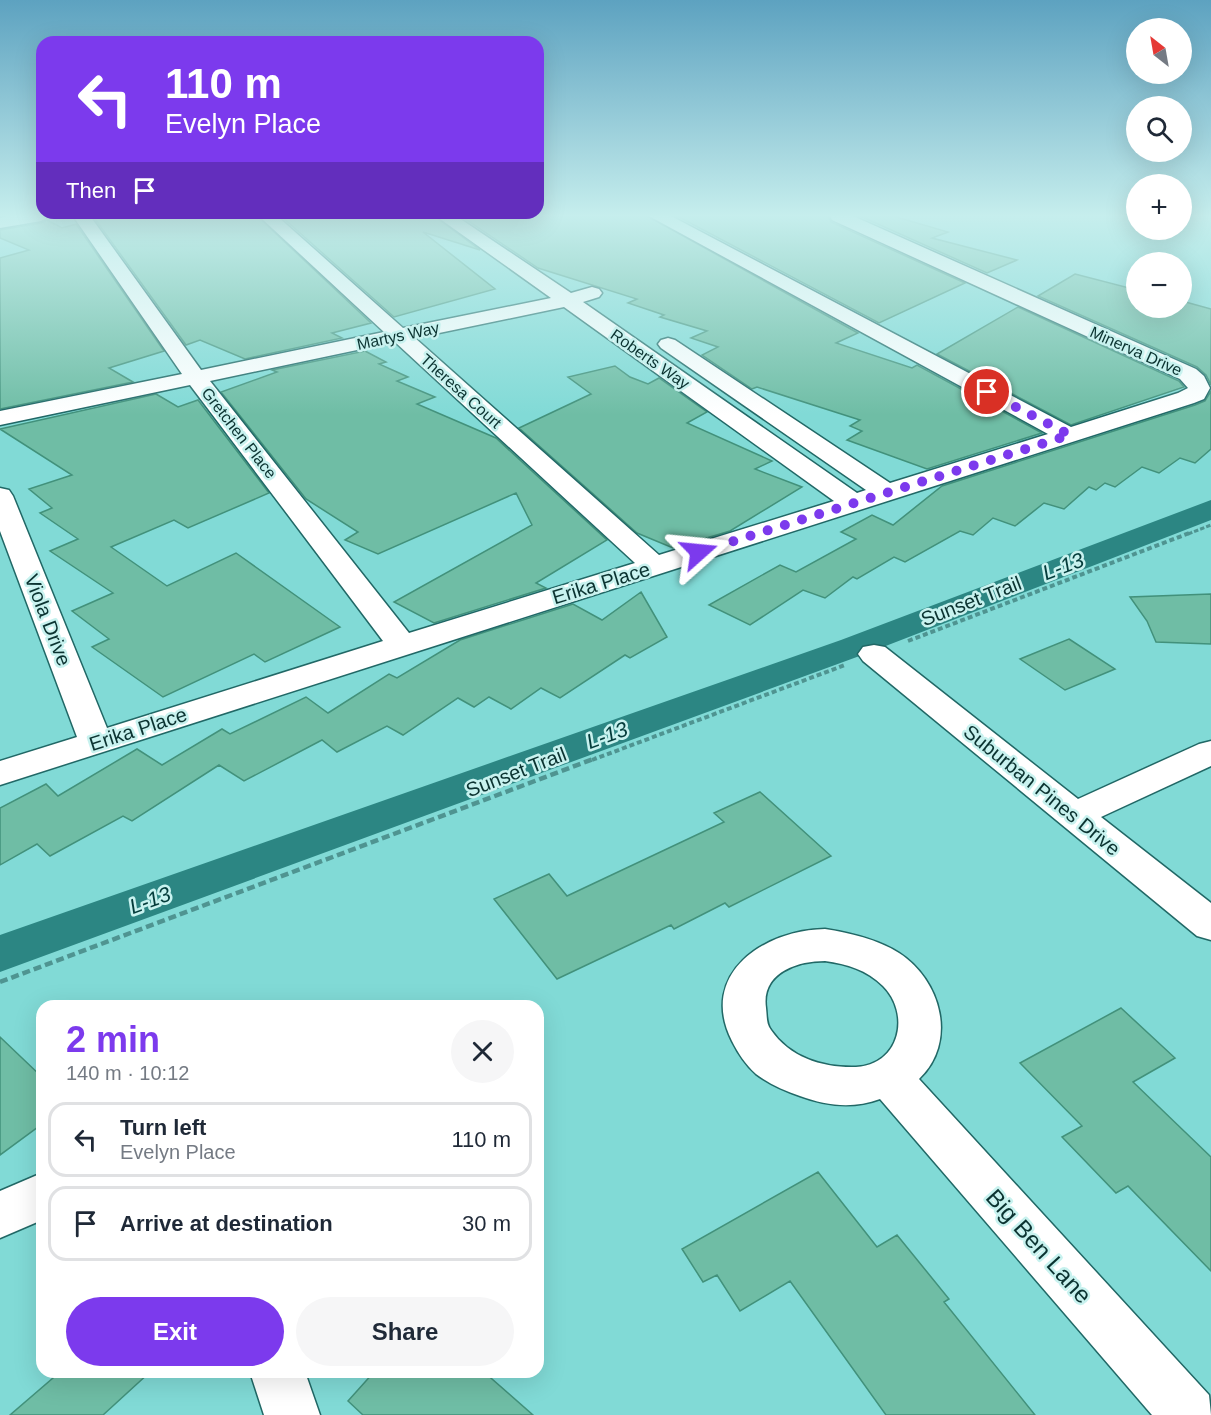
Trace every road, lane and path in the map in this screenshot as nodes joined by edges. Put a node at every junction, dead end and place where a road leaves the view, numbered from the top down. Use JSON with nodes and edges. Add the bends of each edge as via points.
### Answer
{"nodes":[{"id":1,"x":128,"y":282,"type":"edge"},
{"id":2,"x":341,"y":282,"type":"edge"},
{"id":3,"x":541,"y":282,"type":"edge"},
{"id":4,"x":575,"y":282,"type":"edge"},
{"id":5,"x":782,"y":282,"type":"edge"},
{"id":6,"x":984,"y":282,"type":"edge"},
{"id":7,"x":592,"y":293,"type":"junction"},
{"id":8,"x":561,"y":296,"type":"junction"},
{"id":9,"x":612,"y":306,"type":"dead end"},
{"id":10,"x":394,"y":330,"type":"junction"},
{"id":11,"x":651,"y":333,"type":"dead end"},
{"id":12,"x":192,"y":372,"type":"junction"},
{"id":13,"x":1199,"y":388,"type":"joint"},
{"id":14,"x":0,"y":405,"type":"edge"},
{"id":15,"x":0,"y":418,"type":"edge"},
{"id":16,"x":1070,"y":435,"type":"junction"},
{"id":17,"x":887,"y":493,"type":"junction"},
{"id":18,"x":0,"y":496,"type":"edge"},
{"id":19,"x":854,"y":503,"type":"junction"},
{"id":20,"x":1211,"y":525,"type":"edge"},
{"id":21,"x":655,"y":566,"type":"junction"},
{"id":22,"x":403,"y":646,"type":"junction"},
{"id":23,"x":874,"y":654,"type":"junction"},
{"id":24,"x":96,"y":743,"type":"junction"},
{"id":25,"x":1211,"y":752,"type":"edge"},
{"id":26,"x":0,"y":773,"type":"edge"},
{"id":27,"x":1074,"y":815,"type":"junction"},
{"id":28,"x":1211,"y":925,"type":"edge"},
{"id":29,"x":0,"y":982,"type":"edge"},
{"id":30,"x":888,"y":1077,"type":"dead end"},
{"id":31,"x":36,"y":1199,"type":"edge"},
{"id":32,"x":0,"y":1215,"type":"edge"},
{"id":33,"x":279,"y":1378,"type":"edge"},
{"id":34,"x":292,"y":1415,"type":"edge"},
{"id":35,"x":1189,"y":1415,"type":"edge"}],
"edges":[{"from":1,"to":12,"type":"street","name":"Gretchen Place"},
{"from":2,"to":10,"type":"street","name":"Theresa Court"},
{"from":3,"to":8,"type":"street","name":"Roberts Way"},
{"from":4,"to":7,"type":"street","name":"Roberts Way"},
{"from":5,"to":16,"type":"street"},
{"from":6,"to":13,"type":"street","name":"Minerva Drive","via":[[1188,374]]},
{"from":7,"to":8,"type":"street","name":"Martys Way"},
{"from":7,"to":9,"type":"street","name":"Roberts Way"},
{"from":8,"to":10,"type":"street","name":"Martys Way"},
{"from":8,"to":19,"type":"street","name":"Roberts Way"},
{"from":10,"to":12,"type":"street","name":"Martys Way"},
{"from":10,"to":21,"type":"street","name":"Theresa Court"},
{"from":11,"to":17,"type":"street","name":"Roberts Way"},
{"from":12,"to":14,"type":"street","name":"Martys Way"},
{"from":12,"to":15,"type":"street","name":"Martys Way"},
{"from":12,"to":22,"type":"street","name":"Gretchen Place"},
{"from":13,"to":16,"type":"street","name":"Erika Place","via":[[1186,399]]},
{"from":16,"to":17,"type":"street","name":"Erika Place"},
{"from":17,"to":19,"type":"street","name":"Erika Place"},
{"from":18,"to":24,"type":"street","name":"Viola Drive"},
{"from":19,"to":21,"type":"street","name":"Erika Place"},
{"from":20,"to":23,"type":"path","name":"Sunset Trail"},
{"from":21,"to":22,"type":"street","name":"Erika Place"},
{"from":22,"to":24,"type":"street","name":"Erika Place"},
{"from":23,"to":27,"type":"street","name":"Suburban Pines Drive"},
{"from":23,"to":29,"type":"path","name":"Sunset Trail"},
{"from":24,"to":26,"type":"street","name":"Erika Place"},
{"from":25,"to":27,"type":"street"},
{"from":27,"to":28,"type":"street","name":"Suburban Pines Drive"},
{"from":30,"to":35,"type":"street","name":"Big Ben Lane"},
{"from":31,"to":32,"type":"street"},
{"from":33,"to":34,"type":"street"}]}
